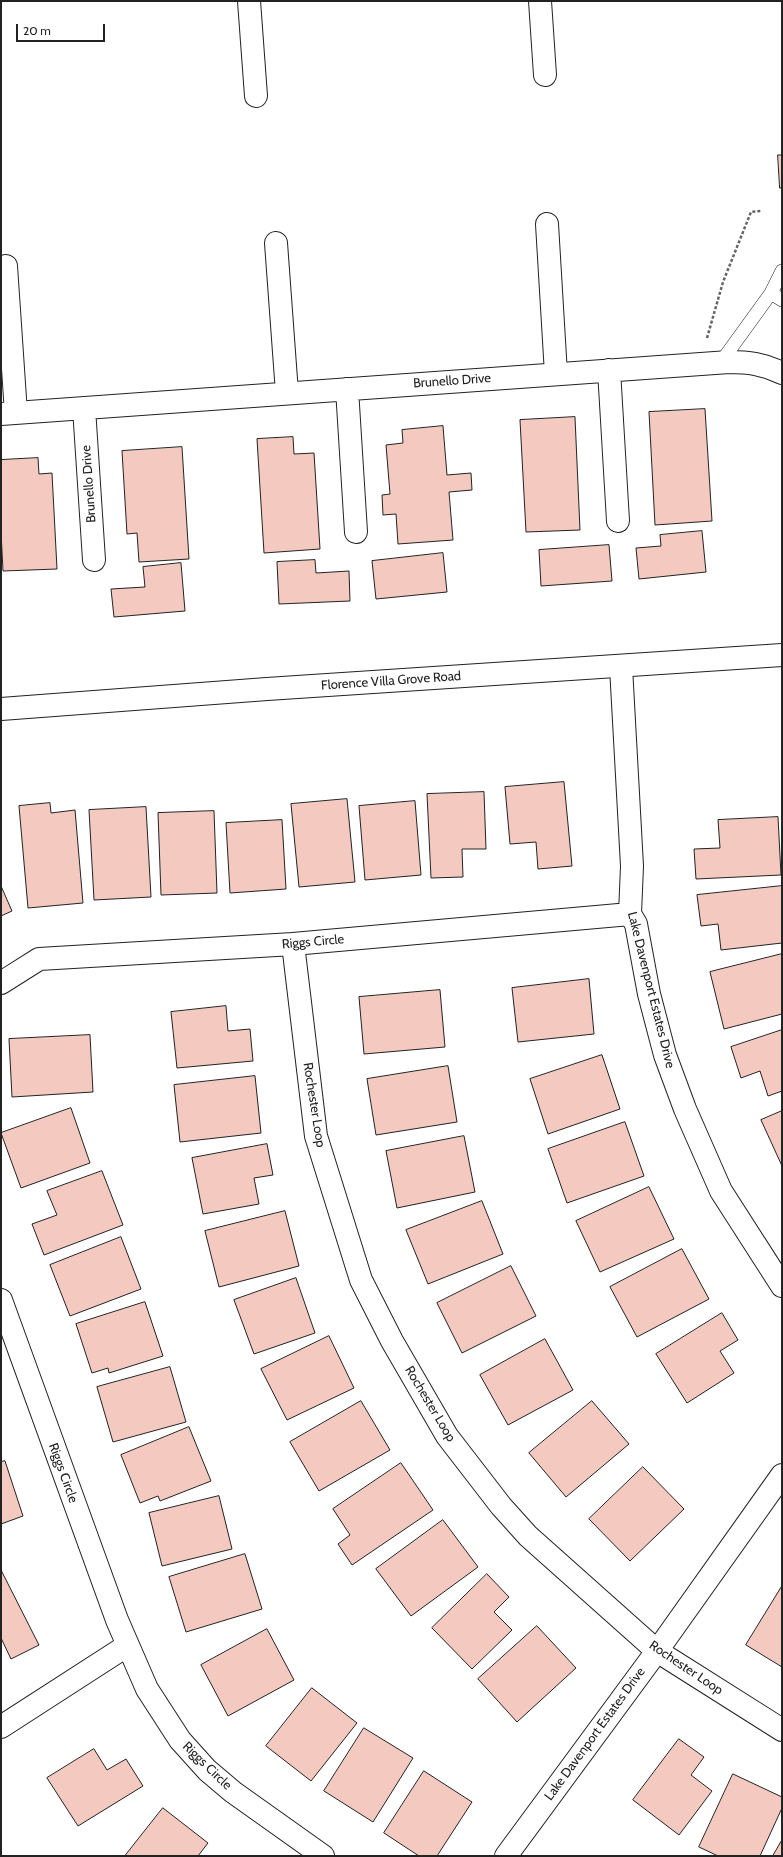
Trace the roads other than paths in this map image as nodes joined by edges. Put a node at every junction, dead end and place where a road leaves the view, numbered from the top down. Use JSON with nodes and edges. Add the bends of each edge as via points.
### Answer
{"nodes":[{"id":1,"x":249,"y":1,"type":"edge"},
{"id":2,"x":540,"y":1,"type":"edge"},
{"id":3,"x":545,"y":75,"type":"dead end"},
{"id":4,"x":256,"y":96,"type":"dead end"},
{"id":5,"x":547,"y":224,"type":"dead end"},
{"id":6,"x":276,"y":243,"type":"dead end"},
{"id":7,"x":6,"y":266,"type":"dead end"},
{"id":8,"x":782,"y":271,"type":"edge"},
{"id":9,"x":771,"y":293,"type":"junction"},
{"id":10,"x":782,"y":300,"type":"edge"},
{"id":11,"x":721,"y":362,"type":"junction"},
{"id":12,"x":609,"y":370,"type":"junction"},
{"id":13,"x":782,"y":373,"type":"edge"},
{"id":14,"x":556,"y":374,"type":"junction"},
{"id":15,"x":347,"y":389,"type":"junction"},
{"id":16,"x":287,"y":393,"type":"junction"},
{"id":17,"x":84,"y":408,"type":"junction"},
{"id":18,"x":9,"y":414,"type":"edge"},
{"id":19,"x":618,"y":522,"type":"dead end"},
{"id":20,"x":356,"y":532,"type":"dead end"},
{"id":21,"x":94,"y":560,"type":"dead end"},
{"id":22,"x":782,"y":655,"type":"edge"},
{"id":23,"x":621,"y":667,"type":"junction"},
{"id":24,"x":1,"y":710,"type":"edge"},
{"id":25,"x":630,"y":914,"type":"junction"},
{"id":26,"x":293,"y":944,"type":"junction"},
{"id":27,"x":1,"y":983,"type":"edge"},
{"id":28,"x":782,"y":1286,"type":"edge"},
{"id":29,"x":1,"y":1300,"type":"edge"},
{"id":30,"x":782,"y":1475,"type":"edge"},
{"id":31,"x":128,"y":1645,"type":"junction"},
{"id":32,"x":657,"y":1651,"type":"junction"},
{"id":33,"x":1,"y":1727,"type":"edge"},
{"id":34,"x":782,"y":1730,"type":"edge"},
{"id":35,"x":323,"y":1856,"type":"edge"},
{"id":36,"x":506,"y":1856,"type":"edge"}],
"edges":[{"from":1,"to":4,"type":"street"},
{"from":2,"to":3,"type":"street"},
{"from":5,"to":14,"type":"street"},
{"from":6,"to":16,"type":"street"},
{"from":7,"to":18,"type":"street","name":"Brunello Drive"},
{"from":8,"to":9,"type":"lane"},
{"from":9,"to":10,"type":"lane"},
{"from":9,"to":11,"type":"lane"},
{"from":11,"to":12,"type":"street","name":"Brunello Drive"},
{"from":11,"to":13,"type":"street","name":"Brunello Drive","via":[[750,362],[771,367]]},
{"from":12,"to":14,"type":"street","name":"Brunello Drive"},
{"from":12,"to":19,"type":"street"},
{"from":14,"to":15,"type":"street","name":"Brunello Drive"},
{"from":15,"to":16,"type":"street","name":"Brunello Drive"},
{"from":15,"to":20,"type":"street"},
{"from":16,"to":17,"type":"street","name":"Brunello Drive"},
{"from":17,"to":18,"type":"street","name":"Brunello Drive"},
{"from":17,"to":21,"type":"street","name":"Brunello Drive"},
{"from":22,"to":23,"type":"street","name":"Florence Villa Grove Road"},
{"from":23,"to":24,"type":"street","name":"Florence Villa Grove Road","via":[[267,689]]},
{"from":23,"to":25,"type":"street","name":"Lake Davenport Estates Drive","via":[[632,866]]},
{"from":25,"to":26,"type":"street","name":"Riggs Circle"},
{"from":25,"to":28,"type":"street","name":"Lake Davenport Estates Drive","via":[[636,924],[649,994],[684,1109],[721,1190]]},
{"from":26,"to":27,"type":"street","name":"Riggs Circle","via":[[39,959]]},
{"from":26,"to":32,"type":"street","name":"Rochester Loop","via":[[316,1136],[361,1280],[388,1334],[447,1436],[501,1506],[528,1536]]},
{"from":29,"to":31,"type":"street","name":"Riggs Circle"},
{"from":30,"to":32,"type":"street","name":"Lake Davenport Estates Drive"},
{"from":31,"to":33,"type":"street"},
{"from":31,"to":35,"type":"street","name":"Riggs Circle","via":[[147,1689],[180,1740],[207,1770],[233,1792]]},
{"from":32,"to":34,"type":"street","name":"Rochester Loop"},
{"from":32,"to":36,"type":"street","name":"Lake Davenport Estates Drive"}]}
